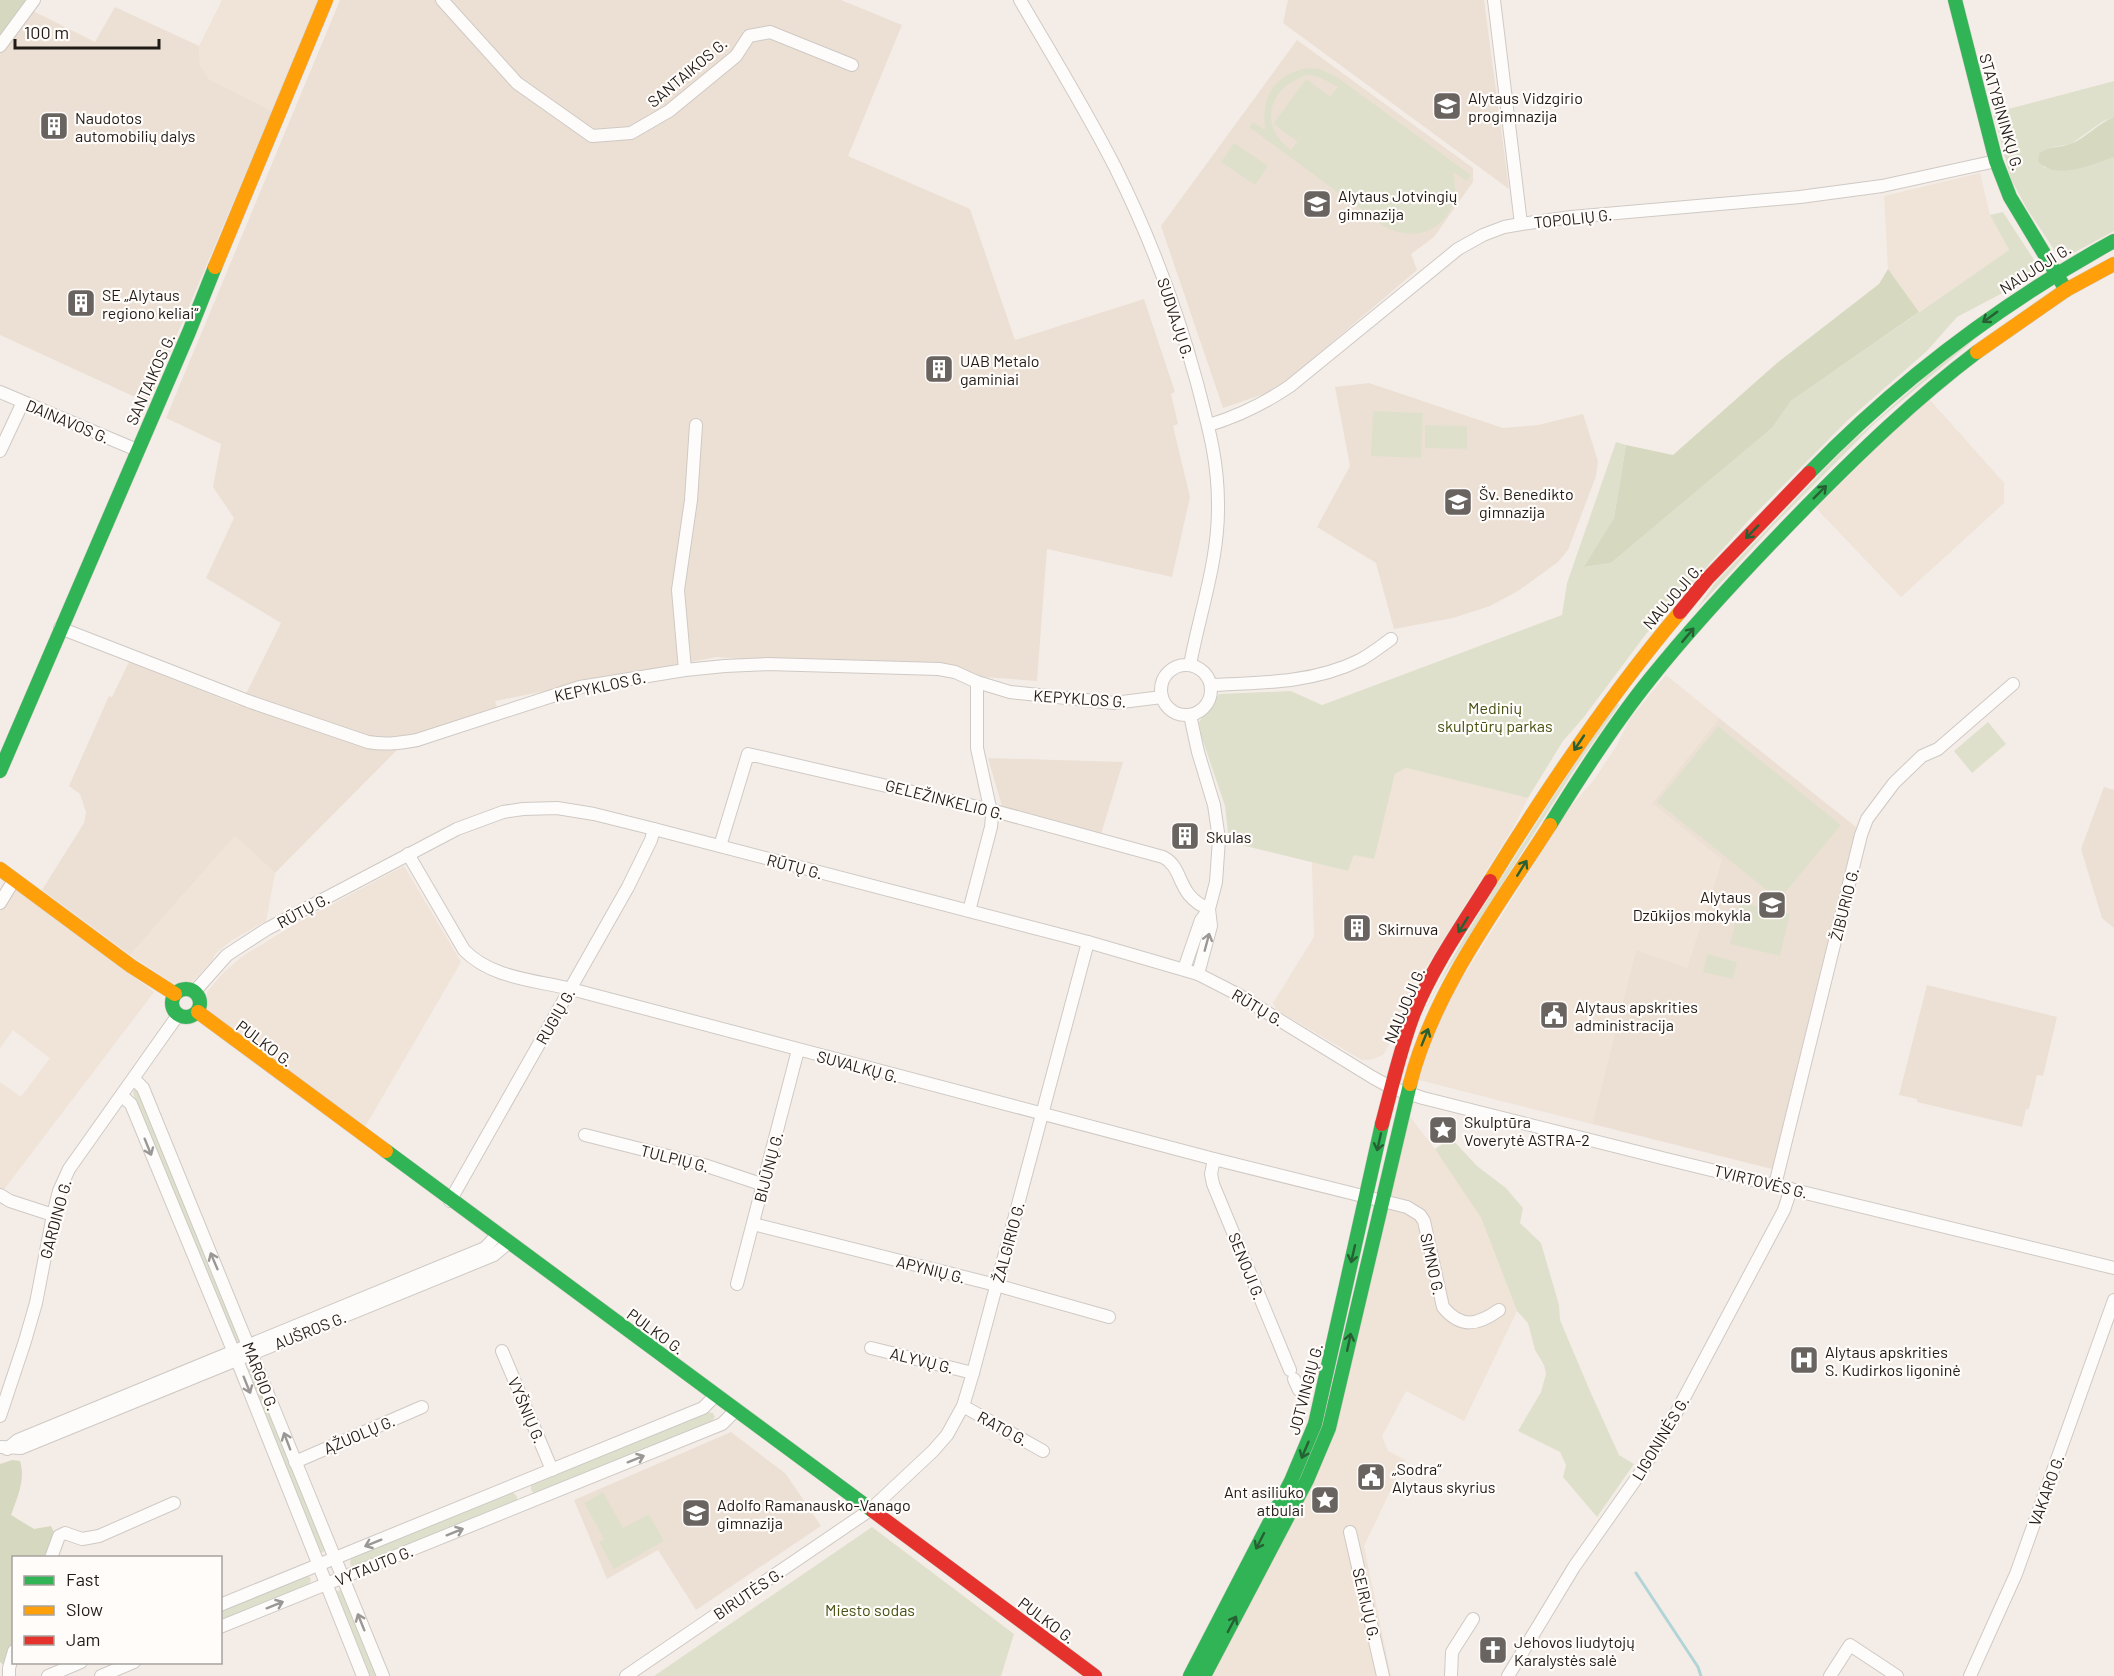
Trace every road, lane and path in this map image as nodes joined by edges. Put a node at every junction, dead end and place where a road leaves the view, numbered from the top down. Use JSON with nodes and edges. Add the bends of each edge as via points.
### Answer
{"nodes":[{"id":1,"x":34,"y":0,"type":"edge"},
{"id":2,"x":326,"y":0,"type":"edge"},
{"id":3,"x":442,"y":0,"type":"edge"},
{"id":4,"x":1020,"y":0,"type":"edge"},
{"id":5,"x":1494,"y":0,"type":"edge"},
{"id":6,"x":1955,"y":0,"type":"edge"},
{"id":7,"x":0,"y":46,"type":"edge"},
{"id":8,"x":852,"y":65,"type":"dead end"},
{"id":9,"x":1996,"y":161,"type":"junction"},
{"id":10,"x":1521,"y":224,"type":"junction"},
{"id":11,"x":2114,"y":241,"type":"edge"},
{"id":12,"x":2114,"y":264,"type":"edge"},
{"id":13,"x":2056,"y":273,"type":"junction"},
{"id":14,"x":2066,"y":290,"type":"junction"},
{"id":15,"x":0,"y":392,"type":"edge"},
{"id":16,"x":22,"y":402,"type":"junction"},
{"id":17,"x":696,"y":425,"type":"dead end"},
{"id":18,"x":1209,"y":425,"type":"junction"},
{"id":19,"x":136,"y":450,"type":"junction"},
{"id":20,"x":0,"y":451,"type":"edge"},
{"id":21,"x":60,"y":628,"type":"junction"},
{"id":22,"x":1391,"y":639,"type":"dead end"},
{"id":23,"x":1190,"y":665,"type":"junction"},
{"id":24,"x":1634,"y":666,"type":"junction"},
{"id":25,"x":685,"y":670,"type":"junction"},
{"id":26,"x":1650,"y":679,"type":"junction"},
{"id":27,"x":977,"y":682,"type":"junction"},
{"id":28,"x":2013,"y":684,"type":"dead end"},
{"id":29,"x":1211,"y":685,"type":"junction"},
{"id":30,"x":1162,"y":697,"type":"junction"},
{"id":31,"x":1190,"y":715,"type":"junction"},
{"id":32,"x":0,"y":771,"type":"edge"},
{"id":33,"x":991,"y":810,"type":"junction"},
{"id":34,"x":654,"y":829,"type":"junction"},
{"id":35,"x":720,"y":846,"type":"junction"},
{"id":36,"x":408,"y":854,"type":"junction"},
{"id":37,"x":0,"y":869,"type":"edge"},
{"id":38,"x":14,"y":880,"type":"junction"},
{"id":39,"x":0,"y":903,"type":"edge"},
{"id":40,"x":1209,"y":909,"type":"junction"},
{"id":41,"x":969,"y":911,"type":"junction"},
{"id":42,"x":1088,"y":942,"type":"junction"},
{"id":43,"x":1184,"y":969,"type":"junction"},
{"id":44,"x":1198,"y":974,"type":"junction"},
{"id":45,"x":571,"y":989,"type":"junction"},
{"id":46,"x":195,"y":991,"type":"junction"},
{"id":47,"x":175,"y":994,"type":"junction"},
{"id":48,"x":198,"y":1012,"type":"junction"},
{"id":49,"x":178,"y":1015,"type":"junction"},
{"id":50,"x":798,"y":1050,"type":"junction"},
{"id":51,"x":134,"y":1078,"type":"junction"},
{"id":52,"x":1392,"y":1088,"type":"junction"},
{"id":53,"x":1408,"y":1093,"type":"junction"},
{"id":54,"x":122,"y":1096,"type":"junction"},
{"id":55,"x":1042,"y":1113,"type":"junction"},
{"id":56,"x":585,"y":1135,"type":"dead end"},
{"id":57,"x":1214,"y":1159,"type":"junction"},
{"id":58,"x":764,"y":1185,"type":"junction"},
{"id":59,"x":1775,"y":1185,"type":"junction"},
{"id":60,"x":1791,"y":1188,"type":"junction"},
{"id":61,"x":1366,"y":1197,"type":"junction"},
{"id":62,"x":1,"y":1198,"type":"edge"},
{"id":63,"x":1381,"y":1200,"type":"junction"},
{"id":64,"x":450,"y":1201,"type":"junction"},
{"id":65,"x":53,"y":1215,"type":"junction"},
{"id":66,"x":753,"y":1224,"type":"junction"},
{"id":67,"x":502,"y":1239,"type":"junction"},
{"id":68,"x":2114,"y":1268,"type":"edge"},
{"id":69,"x":737,"y":1284,"type":"dead end"},
{"id":70,"x":996,"y":1285,"type":"junction"},
{"id":71,"x":2114,"y":1300,"type":"edge"},
{"id":72,"x":1499,"y":1310,"type":"dead end"},
{"id":73,"x":1109,"y":1317,"type":"dead end"},
{"id":74,"x":871,"y":1348,"type":"dead end"},
{"id":75,"x":251,"y":1349,"type":"junction"},
{"id":76,"x":502,"y":1351,"type":"dead end"},
{"id":77,"x":235,"y":1356,"type":"junction"},
{"id":78,"x":973,"y":1373,"type":"junction"},
{"id":79,"x":1294,"y":1380,"type":"dead end"},
{"id":80,"x":715,"y":1396,"type":"junction"},
{"id":81,"x":963,"y":1406,"type":"junction"},
{"id":82,"x":422,"y":1407,"type":"dead end"},
{"id":83,"x":735,"y":1411,"type":"junction"},
{"id":84,"x":0,"y":1416,"type":"edge"},
{"id":85,"x":4,"y":1448,"type":"edge"},
{"id":86,"x":1043,"y":1450,"type":"dead end"},
{"id":87,"x":295,"y":1462,"type":"junction"},
{"id":88,"x":552,"y":1470,"type":"junction"},
{"id":89,"x":520,"y":1483,"type":"junction"},
{"id":90,"x":174,"y":1503,"type":"dead end"},
{"id":91,"x":528,"y":1503,"type":"junction"},
{"id":92,"x":870,"y":1510,"type":"junction"},
{"id":93,"x":1350,"y":1532,"type":"dead end"},
{"id":94,"x":51,"y":1556,"type":"edge"},
{"id":95,"x":335,"y":1559,"type":"junction"},
{"id":96,"x":319,"y":1565,"type":"junction"},
{"id":97,"x":1244,"y":1570,"type":"junction"},
{"id":98,"x":1257,"y":1577,"type":"junction"},
{"id":99,"x":342,"y":1578,"type":"junction"},
{"id":100,"x":327,"y":1584,"type":"junction"},
{"id":101,"x":222,"y":1604,"type":"edge"},
{"id":102,"x":1473,"y":1619,"type":"dead end"},
{"id":103,"x":222,"y":1626,"type":"edge"},
{"id":104,"x":12,"y":1658,"type":"edge"},
{"id":105,"x":76,"y":1664,"type":"edge"},
{"id":106,"x":126,"y":1667,"type":"edge"},
{"id":107,"x":9,"y":1676,"type":"edge"},
{"id":108,"x":48,"y":1676,"type":"edge"},
{"id":109,"x":101,"y":1676,"type":"edge"},
{"id":110,"x":363,"y":1676,"type":"edge"},
{"id":111,"x":383,"y":1676,"type":"edge"},
{"id":112,"x":626,"y":1676,"type":"edge"},
{"id":113,"x":1095,"y":1676,"type":"edge"},
{"id":114,"x":1190,"y":1676,"type":"edge"},
{"id":115,"x":1204,"y":1676,"type":"edge"},
{"id":116,"x":1383,"y":1676,"type":"edge"},
{"id":117,"x":1451,"y":1676,"type":"edge"},
{"id":118,"x":1508,"y":1676,"type":"edge"},
{"id":119,"x":1830,"y":1676,"type":"edge"},
{"id":120,"x":1897,"y":1676,"type":"edge"},
{"id":121,"x":1970,"y":1676,"type":"edge"}],
"edges":[{"from":1,"to":7,"type":"street"},
{"from":2,"to":19,"type":"main road","name":"SANTAIKOS G."},
{"from":3,"to":8,"type":"street","name":"SANTAIKOS G.","via":[[517,83],[592,136],[631,133],[677,106],[736,56],[749,36],[770,32]]},
{"from":4,"to":18,"type":"street","name":"SUDVAJŲ G.","via":[[1115,167],[1158,264]]},
{"from":5,"to":10,"type":"street"},
{"from":6,"to":9,"type":"main road","name":"STATYBININKŲ G."},
{"from":9,"to":10,"type":"street","name":"TOPOLIŲ G.","via":[[1882,186],[1800,197]]},
{"from":9,"to":13,"type":"main road","name":"STATYBININKŲ G.","via":[[2010,197]]},
{"from":10,"to":18,"type":"street","name":"TOPOLIŲ G.","via":[[1483,235],[1458,249],[1290,386],[1266,402]]},
{"from":11,"to":13,"type":"main road","name":"NAUJOJI G."},
{"from":12,"to":14,"type":"main road","name":"NAUJOJI G."},
{"from":13,"to":14,"type":"main road","name":"STATYBININKŲ G."},
{"from":13,"to":24,"type":"main road","name":"NAUJOJI G.","one_way":true,"via":[[1928,363],[1859,423],[1729,555]]},
{"from":26,"to":14,"type":"main road","name":"NAUJOJI G.","one_way":true,"via":[[1744,569],[1860,452],[1941,379]]},
{"from":15,"to":16,"type":"street","name":"DAINAVOS G."},
{"from":16,"to":19,"type":"street","name":"DAINAVOS G."},
{"from":16,"to":20,"type":"street"},
{"from":17,"to":25,"type":"street","via":[[691,500],[678,590]]},
{"from":18,"to":23,"type":"street","name":"SUDVAJŲ G.","via":[[1217,475],[1218,531],[1211,580]]},
{"from":19,"to":21,"type":"main road","name":"SANTAIKOS G."},
{"from":21,"to":25,"type":"street","name":"KEPYKLOS G.","via":[[289,716],[381,744],[417,740],[580,687]]},
{"from":21,"to":32,"type":"main road","name":"SANTAIKOS G."},
{"from":22,"to":29,"type":"street","via":[[1362,659],[1293,681]]},
{"from":23,"to":29,"type":"street","via":[[1201,669]]},
{"from":23,"to":30,"type":"street","via":[[1176,667],[1165,676]]},
{"from":24,"to":26,"type":"main road"},
{"from":24,"to":52,"type":"main road","name":"NAUJOJI G.","one_way":true,"via":[[1580,740],[1443,957],[1414,1014]]},
{"from":25,"to":27,"type":"street","name":"KEPYKLOS G.","via":[[767,664],[939,669]]},
{"from":53,"to":26,"type":"main road","name":"NAUJOJI G.","one_way":true,"via":[[1423,1041],[1460,967],[1587,766]]},
{"from":27,"to":30,"type":"street","name":"KEPYKLOS G.","via":[[1010,692],[1114,703]]},
{"from":27,"to":33,"type":"street","via":[[977,748]]},
{"from":28,"to":59,"type":"street","name":"ŽIBURIO G.","via":[[1938,749],[1922,756],[1894,783],[1867,819]]},
{"from":29,"to":31,"type":"street","via":[[1206,704]]},
{"from":30,"to":31,"type":"street","via":[[1176,713]]},
{"from":31,"to":40,"type":"street","via":[[1217,821],[1218,861]]},
{"from":33,"to":35,"type":"street","name":"GELEŽINKELIO G.","via":[[748,754]]},
{"from":33,"to":40,"type":"street","name":"GELEŽINKELIO G.","via":[[1163,857],[1172,864],[1191,899]]},
{"from":33,"to":41,"type":"street","via":[[992,827]]},
{"from":34,"to":35,"type":"street","name":"RŪTŲ G."},
{"from":34,"to":36,"type":"street","name":"RŪTŲ G.","via":[[574,810],[523,809],[465,826]]},
{"from":34,"to":45,"type":"street","name":"RUGIŲ G.","via":[[628,887]]},
{"from":35,"to":41,"type":"street","name":"RŪTŲ G."},
{"from":36,"to":45,"type":"street","name":"SUVALKŲ G.","via":[[455,936],[473,959],[493,970]]},
{"from":36,"to":46,"type":"street","name":"RŪTŲ G.","via":[[237,948]]},
{"from":37,"to":38,"type":"main road"},
{"from":38,"to":39,"type":"street"},
{"from":38,"to":47,"type":"main road"},
{"from":40,"to":43,"type":"street","via":[[1201,920]]},
{"from":44,"to":40,"type":"street","one_way":true,"via":[[1211,926]]},
{"from":41,"to":42,"type":"street","name":"RŪTŲ G."},
{"from":42,"to":43,"type":"street","name":"RŪTŲ G."},
{"from":42,"to":55,"type":"street","name":"ŽALGIRIO G."},
{"from":43,"to":44,"type":"street","name":"RŪTŲ G."},
{"from":44,"to":52,"type":"street","name":"RŪTŲ G."},
{"from":45,"to":50,"type":"street","name":"SUVALKŲ G."},
{"from":45,"to":64,"type":"street","name":"RUGIŲ G."},
{"from":46,"to":47,"type":"main road","via":[[182,989]]},
{"from":46,"to":48,"type":"main road","via":[[201,1004]]},
{"from":47,"to":49,"type":"main road","via":[[172,1003]]},
{"from":48,"to":49,"type":"main road","via":[[186,1018]]},
{"from":48,"to":64,"type":"main road","name":"PULKO G."},
{"from":49,"to":51,"type":"street","name":"GARDINO G."},
{"from":50,"to":55,"type":"street","name":"SUVALKŲ G."},
{"from":50,"to":58,"type":"street","name":"BIJŪNŲ G."},
{"from":51,"to":54,"type":"street","name":"GARDINO G."},
{"from":75,"to":51,"type":"street","name":"MARGIO G.","one_way":true,"via":[[143,1088]]},
{"from":52,"to":53,"type":"street","name":"RŪTŲ G."},
{"from":52,"to":61,"type":"main road","name":"JOTVINGIŲ G.","one_way":true},
{"from":53,"to":59,"type":"street","name":"TVIRTOVĖS G."},
{"from":53,"to":63,"type":"main road","name":"JOTVINGIŲ G."},
{"from":54,"to":65,"type":"street","name":"GARDINO G.","via":[[69,1169]]},
{"from":54,"to":77,"type":"street","name":"MARGIO G.","one_way":true,"via":[[131,1104]]},
{"from":55,"to":57,"type":"street","name":"SUVALKŲ G."},
{"from":55,"to":70,"type":"street","name":"ŽALGIRIO G."},
{"from":56,"to":58,"type":"street","name":"TULPIŲ G.","via":[[704,1165]]},
{"from":57,"to":61,"type":"street","name":"SUVALKŲ G."},
{"from":57,"to":79,"type":"street","name":"SENOJI G.","via":[[1213,1184]]},
{"from":58,"to":66,"type":"street","name":"BIJŪNŲ G."},
{"from":59,"to":60,"type":"street","name":"TVIRTOVĖS G."},
{"from":60,"to":68,"type":"street","name":"TVIRTOVĖS G."},
{"from":60,"to":118,"type":"street","name":"LIGONINĖS G.","via":[[1784,1210],[1675,1415],[1643,1469],[1574,1567]]},
{"from":61,"to":63,"type":"street","name":"SIMNO G."},
{"from":61,"to":97,"type":"main road","name":"JOTVINGIŲ G.","one_way":true,"via":[[1315,1424],[1291,1481]]},
{"from":62,"to":65,"type":"street"},
{"from":63,"to":72,"type":"street","name":"SIMNO G.","via":[[1415,1211],[1424,1221],[1443,1307],[1448,1313],[1475,1323]]},
{"from":98,"to":63,"type":"main road","name":"JOTVINGIŲ G.","one_way":true,"via":[[1329,1428]]},
{"from":64,"to":67,"type":"main road","name":"PULKO G."},
{"from":65,"to":84,"type":"street","name":"GARDINO G.","via":[[36,1303]]},
{"from":66,"to":69,"type":"street","name":"BIJŪNŲ G."},
{"from":66,"to":70,"type":"street","name":"APYNIŲ G."},
{"from":67,"to":75,"type":"street","name":"AUŠROS G.","via":[[494,1255]]},
{"from":67,"to":80,"type":"main road","name":"PULKO G."},
{"from":70,"to":73,"type":"street","name":"APYNIŲ G."},
{"from":70,"to":78,"type":"street","name":"ŽALGIRIO G."},
{"from":71,"to":121,"type":"street","name":"VAKARO G.","via":[[2016,1574]]},
{"from":74,"to":78,"type":"street","name":"ALYVŲ G."},
{"from":75,"to":77,"type":"street","name":"AUŠROS G."},
{"from":87,"to":75,"type":"street","name":"MARGIO G.","one_way":true},
{"from":76,"to":88,"type":"street","name":"VYŠNIŲ G."},
{"from":77,"to":85,"type":"street","name":"AUŠROS G.","via":[[21,1448]]},
{"from":77,"to":96,"type":"street","name":"MARGIO G.","one_way":true},
{"from":78,"to":81,"type":"street","name":"ŽALGIRIO G."},
{"from":80,"to":83,"type":"main road","name":"PULKO G."},
{"from":80,"to":88,"type":"street","name":"VYTAUTO G.","via":[[703,1408]]},
{"from":81,"to":86,"type":"street","name":"RATO G."},
{"from":81,"to":92,"type":"street","name":"ŽALGIRIO G.","via":[[940,1444]]},
{"from":82,"to":87,"type":"street","name":"ĄŽUOLŲ G."},
{"from":91,"to":83,"type":"street","name":"VYTAUTO G.","one_way":true,"via":[[722,1424]]},
{"from":83,"to":92,"type":"main road","name":"PULKO G."},
{"from":87,"to":95,"type":"street","name":"MARGIO G."},
{"from":88,"to":89,"type":"street","name":"VYTAUTO G."},
{"from":89,"to":91,"type":"street"},
{"from":89,"to":95,"type":"street","name":"VYTAUTO G.","one_way":true},
{"from":90,"to":94,"type":"street","via":[[99,1536],[82,1539],[65,1533],[59,1536]]},
{"from":99,"to":91,"type":"street","name":"VYTAUTO G.","one_way":true},
{"from":92,"to":112,"type":"street","name":"BIRUTĖS G."},
{"from":92,"to":113,"type":"main road","name":"PULKO G."},
{"from":93,"to":116,"type":"street","name":"SEIRIJŲ G."},
{"from":95,"to":96,"type":"street","name":"VYTAUTO G."},
{"from":95,"to":99,"type":"street","name":"MARGIO G."},
{"from":96,"to":100,"type":"street","name":"MARGIO G."},
{"from":96,"to":101,"type":"street","name":"VYTAUTO G."},
{"from":97,"to":98,"type":"main road"},
{"from":97,"to":114,"type":"main road","name":"JOTVINGIŲ G."},
{"from":115,"to":98,"type":"main road","name":"JOTVINGIŲ G.","one_way":true},
{"from":99,"to":100,"type":"street","name":"VYTAUTO G."},
{"from":111,"to":99,"type":"street","name":"MARGIO G.","one_way":true},
{"from":103,"to":100,"type":"street","name":"VYTAUTO G.","one_way":true},
{"from":100,"to":110,"type":"street","name":"MARGIO G."},
{"from":102,"to":117,"type":"street","via":[[1452,1652]]},
{"from":104,"to":107,"type":"street"},
{"from":105,"to":108,"type":"street"},
{"from":106,"to":109,"type":"street"},
{"from":119,"to":120,"type":"street","via":[[1850,1645]]}]}
